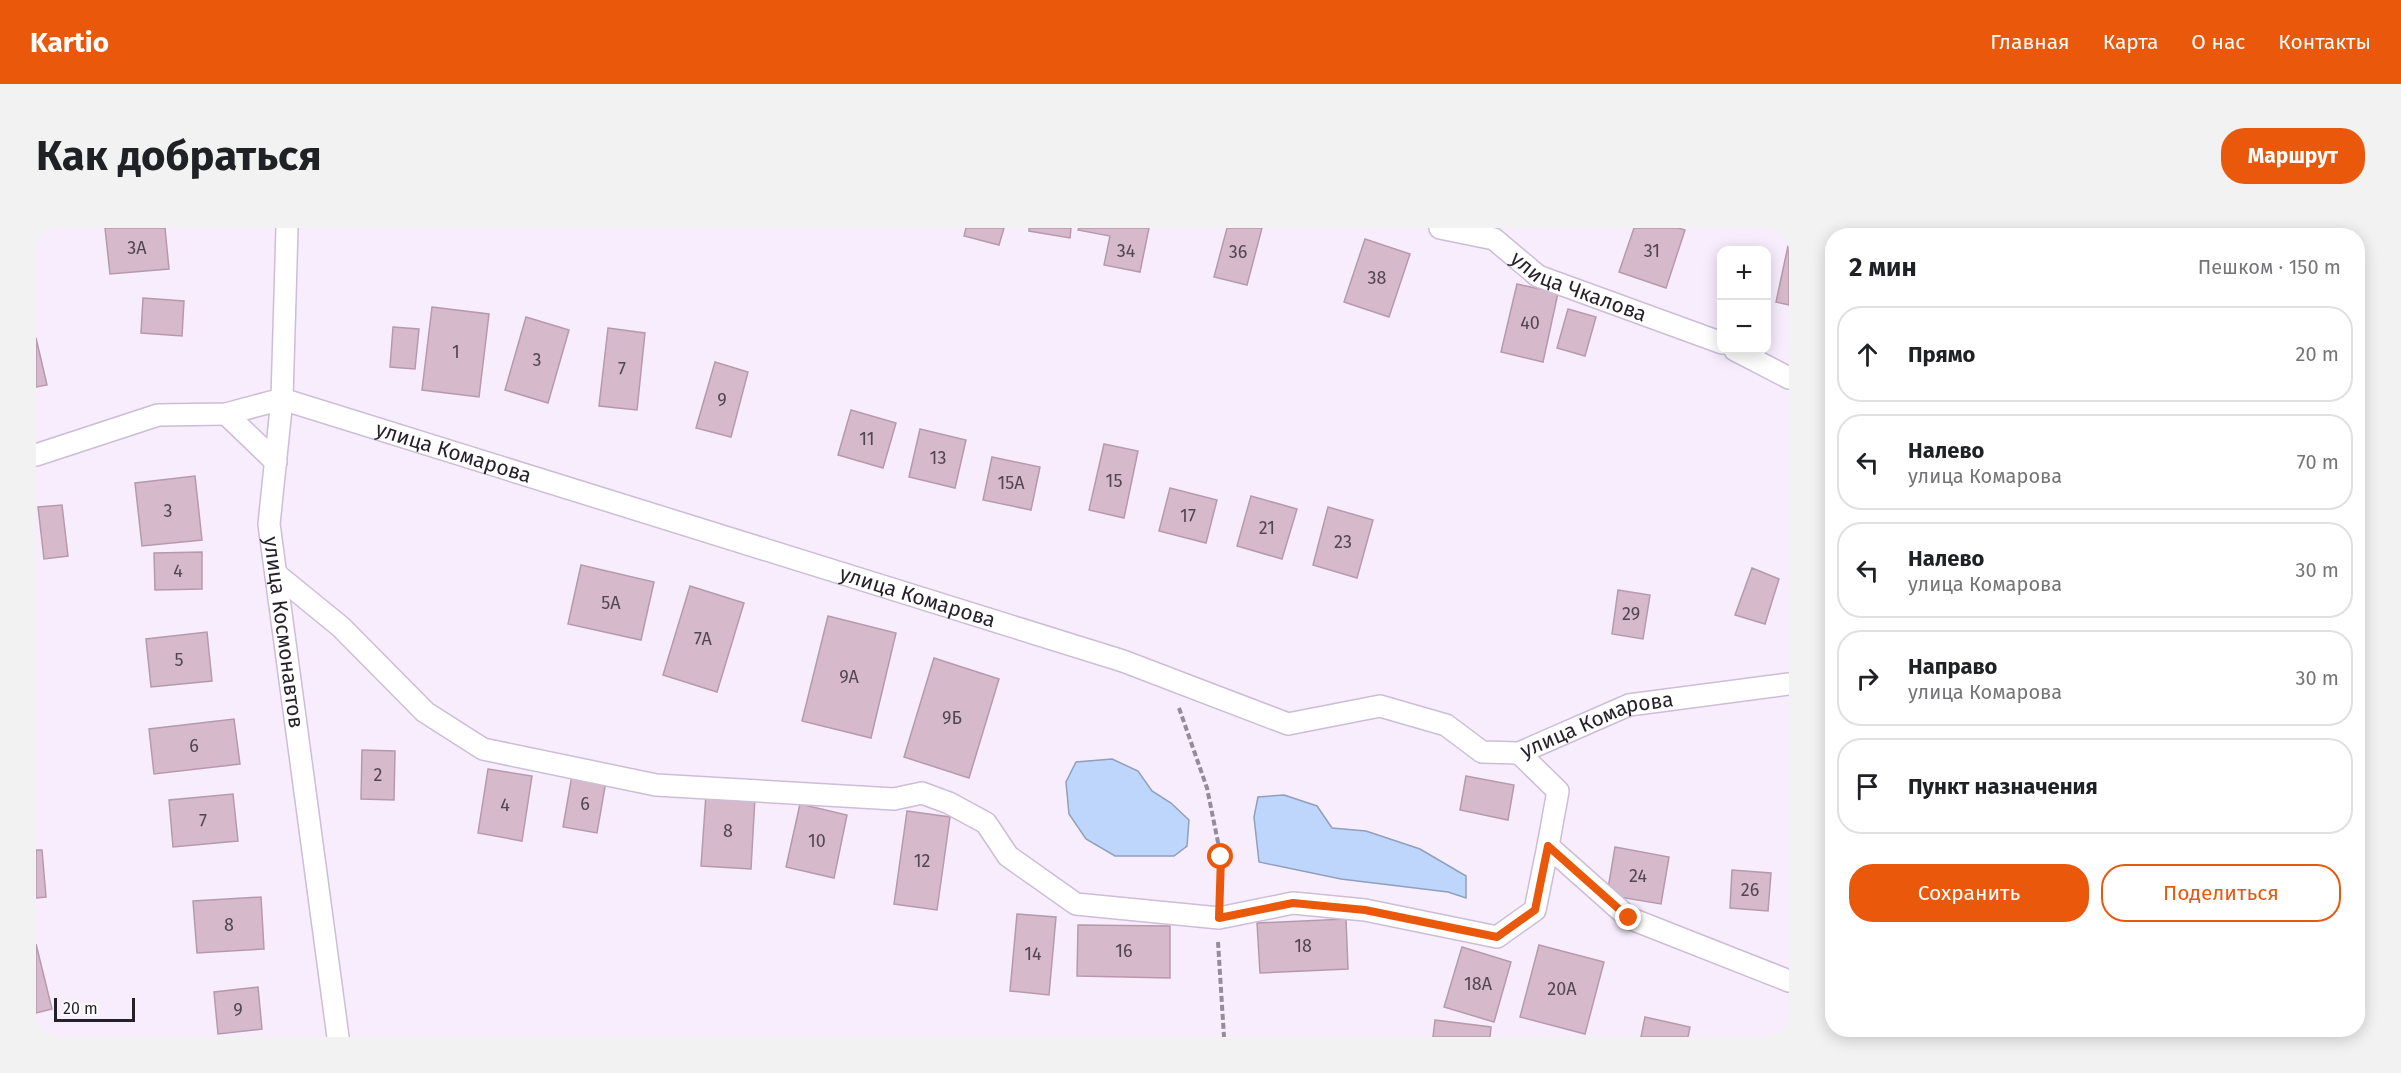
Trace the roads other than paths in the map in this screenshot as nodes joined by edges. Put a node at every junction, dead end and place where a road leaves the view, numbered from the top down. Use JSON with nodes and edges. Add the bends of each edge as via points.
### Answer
{"nodes":[{"id":1,"x":287,"y":228,"type":"edge"},
{"id":2,"x":1440,"y":228,"type":"edge"},
{"id":3,"x":1717,"y":341,"type":"edge"},
{"id":4,"x":1743,"y":354,"type":"edge"},
{"id":5,"x":1789,"y":378,"type":"edge"},
{"id":6,"x":282,"y":399,"type":"junction"},
{"id":7,"x":226,"y":414,"type":"junction"},
{"id":8,"x":36,"y":455,"type":"edge"},
{"id":9,"x":276,"y":462,"type":"junction"},
{"id":10,"x":276,"y":574,"type":"junction"},
{"id":11,"x":1789,"y":684,"type":"edge"},
{"id":12,"x":1519,"y":753,"type":"junction"},
{"id":13,"x":1548,"y":846,"type":"junction"},
{"id":14,"x":1789,"y":981,"type":"edge"},
{"id":15,"x":338,"y":1037,"type":"edge"}],
"edges":[{"from":1,"to":6,"type":"street","name":"улица Космонавтов"},
{"from":2,"to":3,"type":"street","name":"улица Чкалова","via":[[1494,239],[1538,276]]},
{"from":4,"to":5,"type":"street"},
{"from":6,"to":7,"type":"street"},
{"from":6,"to":9,"type":"street","name":"улица Космонавтов"},
{"from":6,"to":12,"type":"street","name":"улица Комарова","via":[[1112,658],[1288,724],[1380,706],[1446,725],[1482,752]]},
{"from":7,"to":8,"type":"street","via":[[158,415]]},
{"from":7,"to":9,"type":"street"},
{"from":9,"to":10,"type":"street","name":"улица Космонавтов","via":[[269,524]]},
{"from":10,"to":13,"type":"street","via":[[341,627],[425,712],[483,749],[656,785],[894,799],[922,793],[986,823],[1008,856],[1076,904],[1219,918],[1293,903],[1365,910],[1497,937],[1535,910]]},
{"from":10,"to":15,"type":"street","name":"улица Космонавтов"},
{"from":11,"to":12,"type":"street","name":"улица Комарова","via":[[1629,705]]},
{"from":12,"to":13,"type":"street","via":[[1557,791]]},
{"from":13,"to":14,"type":"street","via":[[1629,918]]}]}
